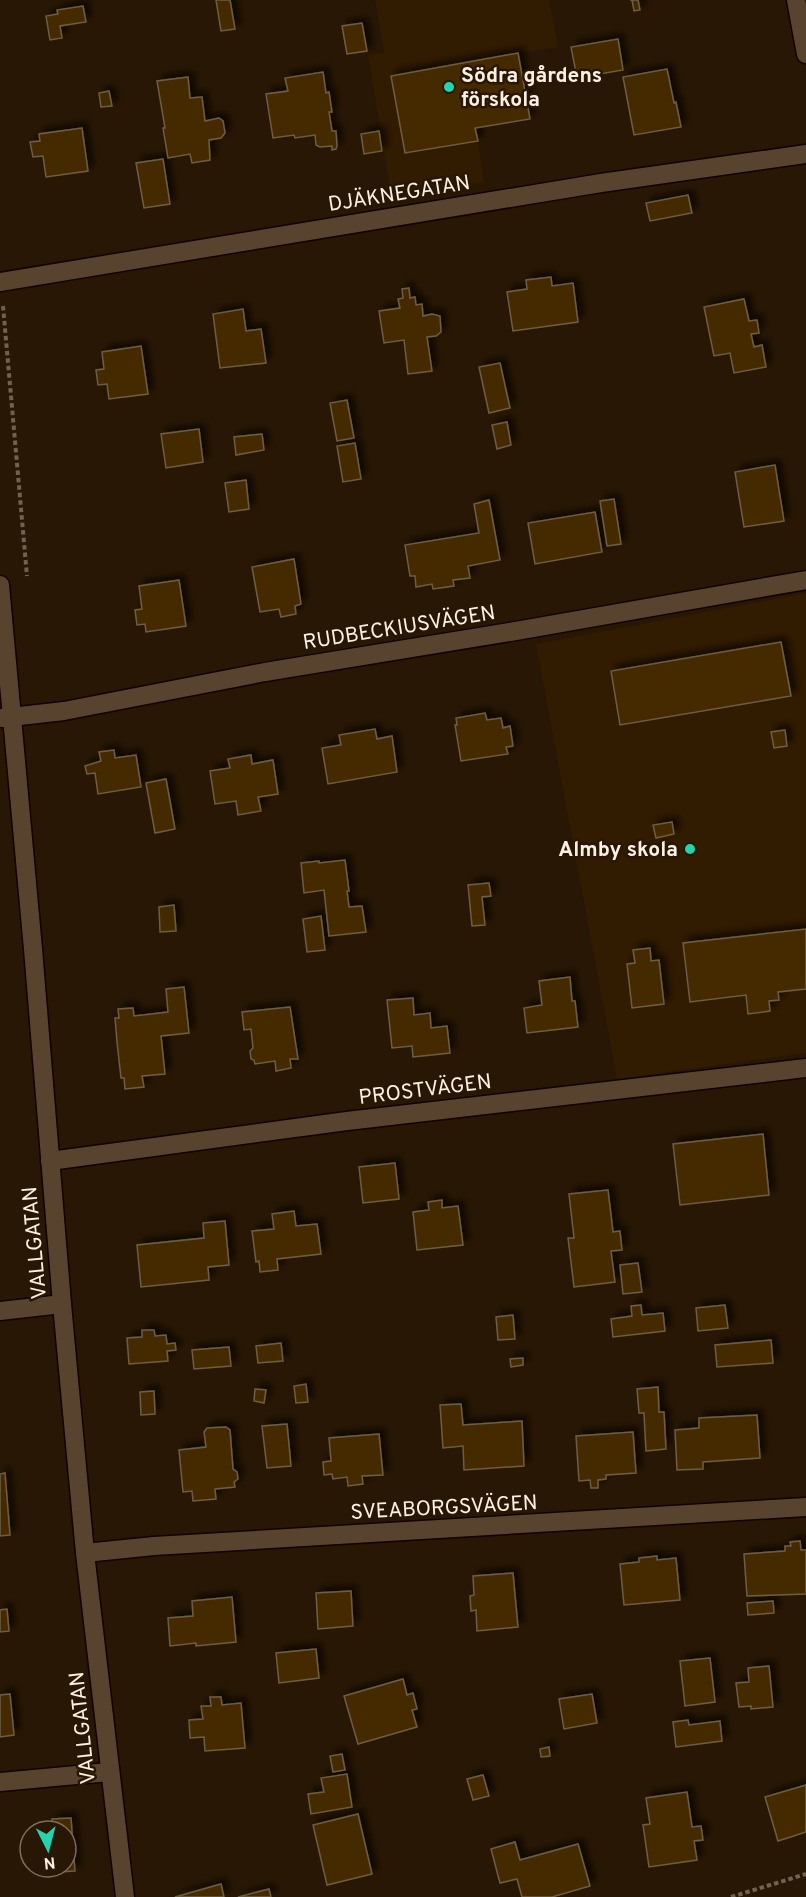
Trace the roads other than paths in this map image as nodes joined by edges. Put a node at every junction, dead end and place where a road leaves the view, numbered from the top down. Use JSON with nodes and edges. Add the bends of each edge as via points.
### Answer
{"nodes":[{"id":1,"x":796,"y":0,"type":"edge"},
{"id":2,"x":806,"y":54,"type":"edge"},
{"id":3,"x":806,"y":154,"type":"edge"},
{"id":4,"x":0,"y":282,"type":"edge"},
{"id":5,"x":806,"y":580,"type":"edge"},
{"id":6,"x":0,"y":585,"type":"edge"},
{"id":7,"x":6,"y":717,"type":"edge"},
{"id":8,"x":806,"y":1068,"type":"edge"},
{"id":9,"x":50,"y":1161,"type":"junction"},
{"id":10,"x":62,"y":1304,"type":"junction"},
{"id":11,"x":0,"y":1311,"type":"edge"},
{"id":12,"x":806,"y":1507,"type":"edge"},
{"id":13,"x":85,"y":1553,"type":"junction"},
{"id":14,"x":109,"y":1772,"type":"junction"},
{"id":15,"x":0,"y":1782,"type":"edge"},
{"id":16,"x":125,"y":1897,"type":"edge"}],
"edges":[{"from":1,"to":2,"type":"street"},
{"from":3,"to":4,"type":"street","name":"DJÄKNEGATAN","via":[[602,183]]},
{"from":5,"to":7,"type":"street","name":"RUDBECKIUSVÄGEN","via":[[265,672],[64,711]]},
{"from":6,"to":7,"type":"street","name":"VALLGATAN"},
{"from":7,"to":9,"type":"street","name":"VALLGATAN","via":[[33,949]]},
{"from":8,"to":9,"type":"street","name":"PROSTVÄGEN","via":[[347,1121]]},
{"from":9,"to":10,"type":"street","name":"VALLGATAN"},
{"from":10,"to":11,"type":"street"},
{"from":10,"to":13,"type":"street","name":"VALLGATAN"},
{"from":12,"to":13,"type":"street","name":"SVEABORGSVÄGEN"},
{"from":13,"to":14,"type":"street","name":"VALLGATAN"},
{"from":14,"to":15,"type":"street"},
{"from":14,"to":16,"type":"street","name":"VALLGATAN"}]}
